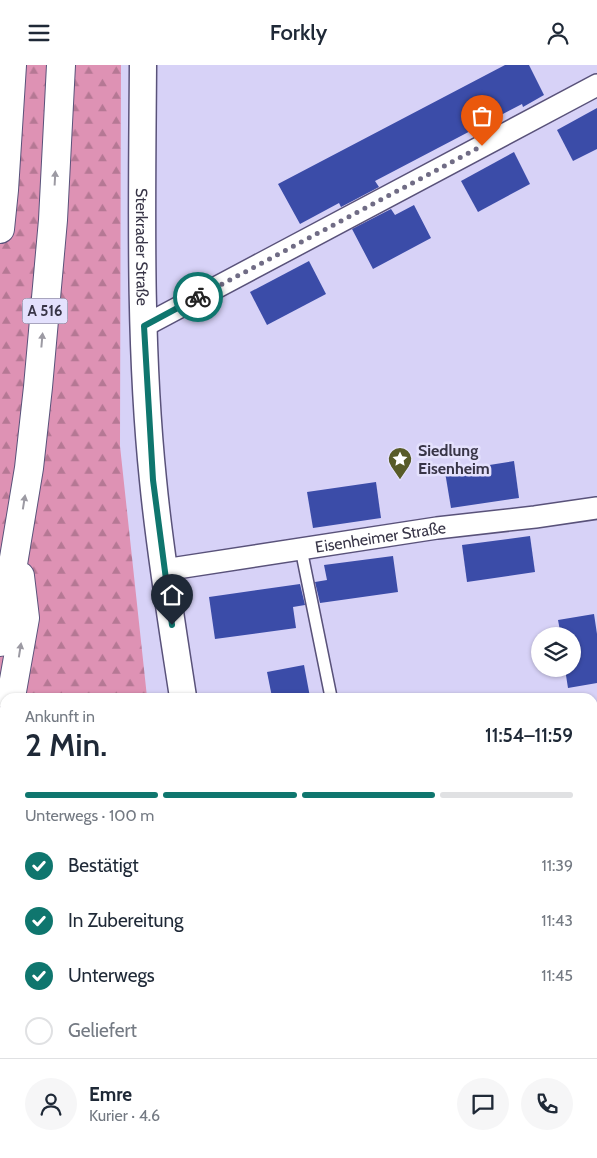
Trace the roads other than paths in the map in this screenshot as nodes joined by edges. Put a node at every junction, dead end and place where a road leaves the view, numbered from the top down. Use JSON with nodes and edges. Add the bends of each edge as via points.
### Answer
{"nodes":[{"id":1,"x":12,"y":65,"type":"edge"},
{"id":2,"x":61,"y":65,"type":"edge"},
{"id":3,"x":143,"y":65,"type":"edge"},
{"id":4,"x":597,"y":85,"type":"edge"},
{"id":5,"x":2,"y":193,"type":"edge"},
{"id":6,"x":0,"y":229,"type":"edge"},
{"id":7,"x":144,"y":326,"type":"junction"},
{"id":8,"x":597,"y":508,"type":"edge"},
{"id":9,"x":301,"y":549,"type":"junction"},
{"id":10,"x":16,"y":550,"type":"junction"},
{"id":11,"x":164,"y":570,"type":"junction"},
{"id":12,"x":0,"y":642,"type":"edge"},
{"id":13,"x":12,"y":693,"type":"edge"},
{"id":14,"x":182,"y":693,"type":"edge"},
{"id":15,"x":330,"y":693,"type":"edge"}],
"edges":[{"from":1,"to":5,"type":"highway"},
{"from":10,"to":2,"type":"highway","number":"A 516","one_way":true,"via":[[38,387],[53,220]]},
{"from":3,"to":7,"type":"street","name":"Sterkrader Straße"},
{"from":4,"to":7,"type":"street"},
{"from":5,"to":6,"type":"highway"},
{"from":7,"to":11,"type":"street","name":"Sterkrader Straße","via":[[153,480]]},
{"from":8,"to":9,"type":"street","name":"Eisenheimer Straße"},
{"from":9,"to":11,"type":"street","name":"Eisenheimer Straße"},
{"from":9,"to":15,"type":"lane"},
{"from":10,"to":12,"type":"highway","number":"A 516"},
{"from":13,"to":10,"type":"highway","one_way":true,"via":[[25,618]]},
{"from":11,"to":14,"type":"street","name":"Sterkrader Straße"}]}
